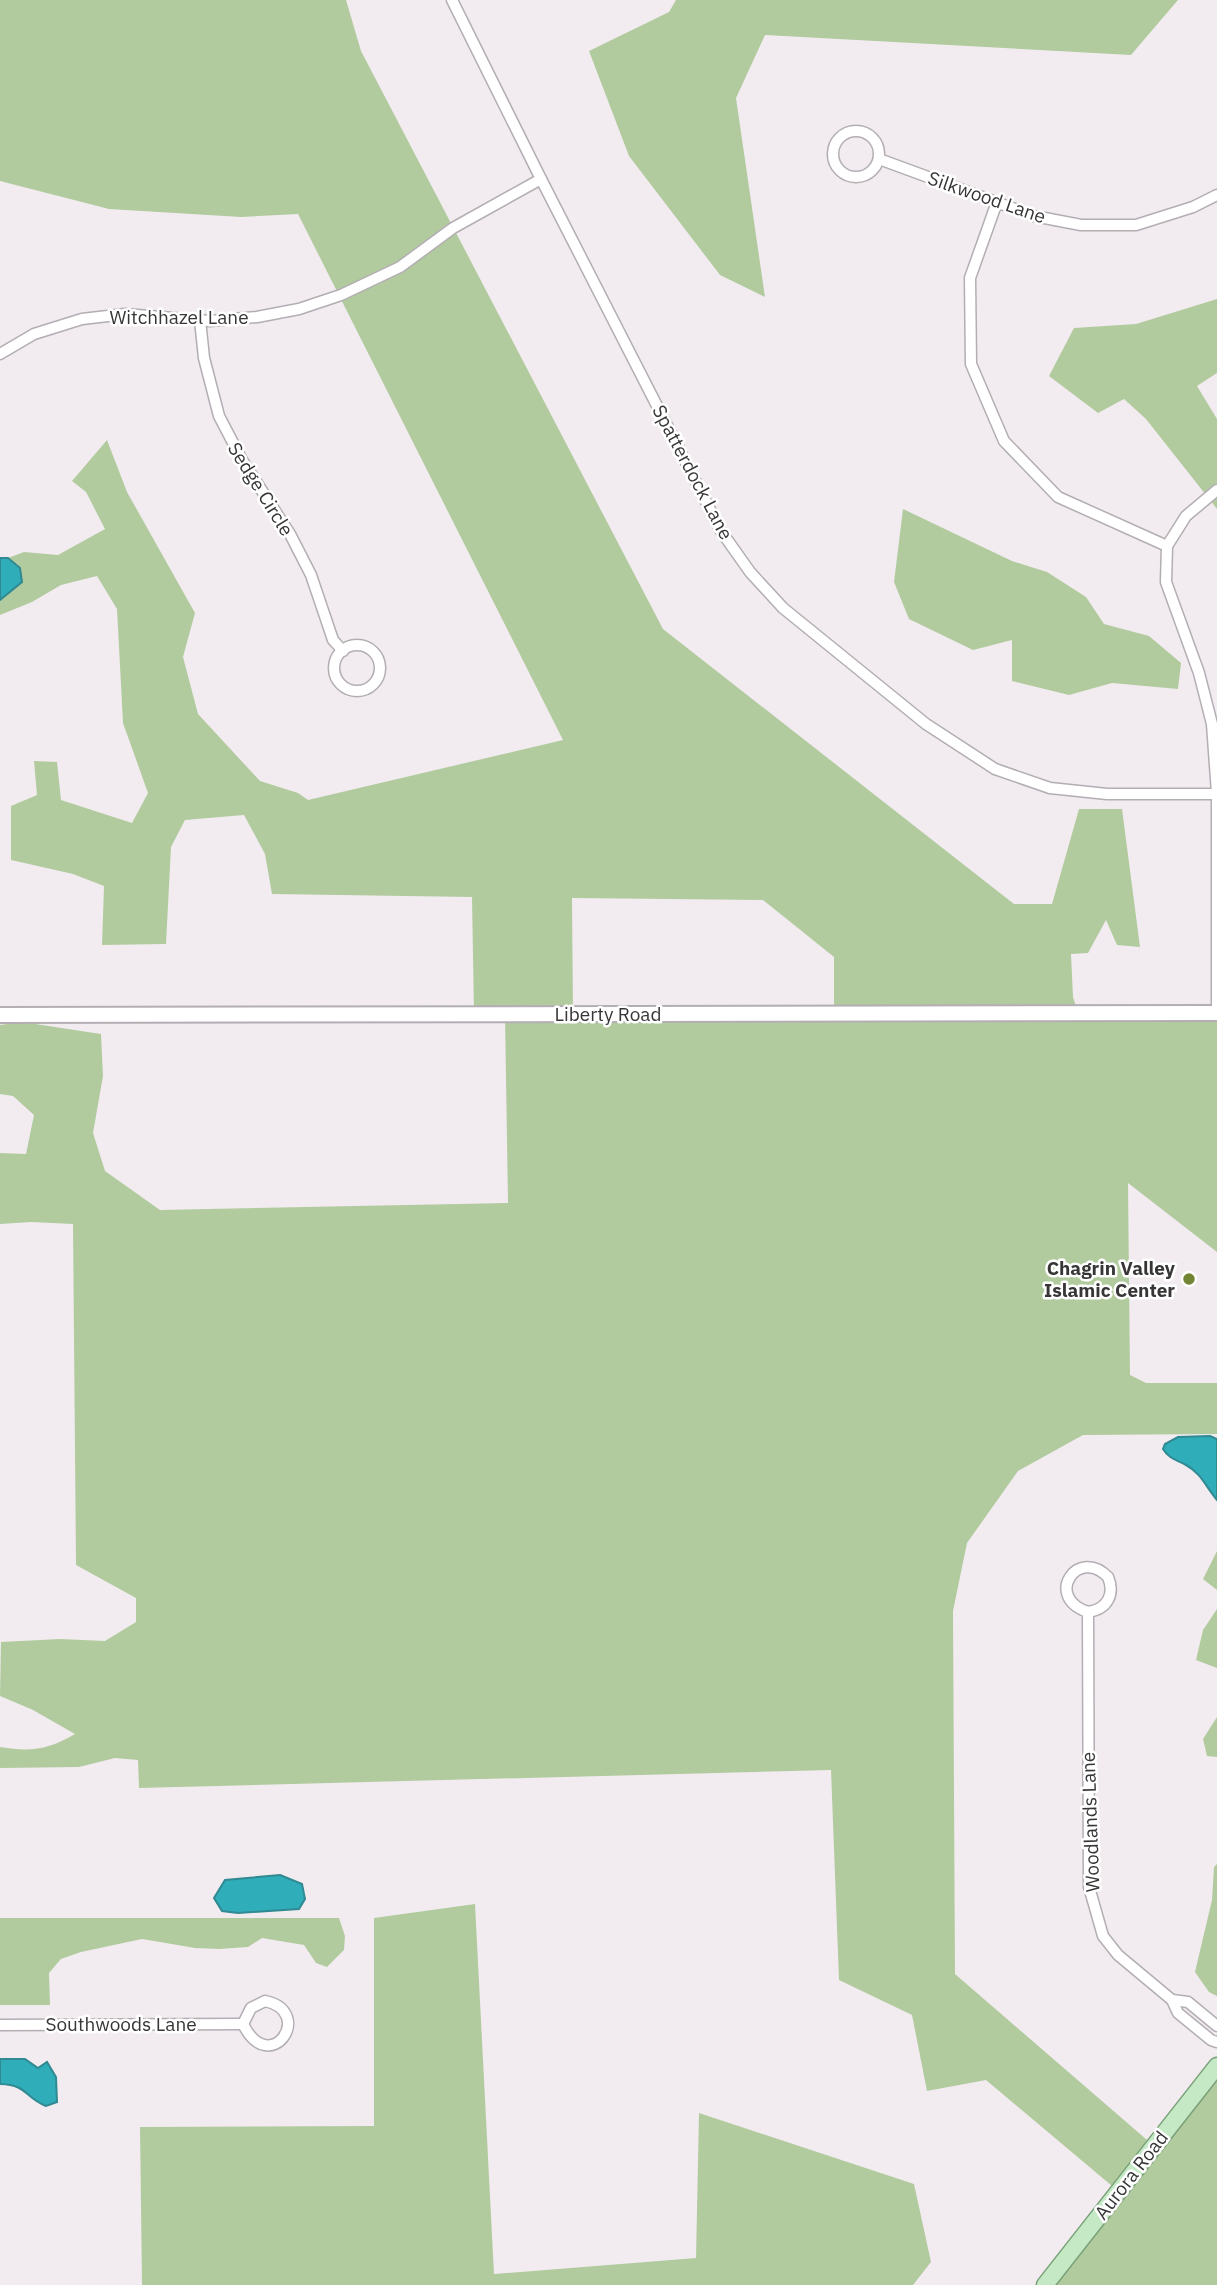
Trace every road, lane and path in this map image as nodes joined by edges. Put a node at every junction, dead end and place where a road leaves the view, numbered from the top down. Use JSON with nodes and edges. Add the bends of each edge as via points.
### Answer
{"nodes":[{"id":1,"x":452,"y":0,"type":"edge"},
{"id":2,"x":879,"y":159,"type":"junction"},
{"id":3,"x":541,"y":179,"type":"junction"},
{"id":4,"x":1217,"y":195,"type":"edge"},
{"id":5,"x":997,"y":202,"type":"junction"},
{"id":6,"x":201,"y":320,"type":"junction"},
{"id":7,"x":0,"y":354,"type":"edge"},
{"id":8,"x":1217,"y":490,"type":"edge"},
{"id":9,"x":1167,"y":546,"type":"junction"},
{"id":10,"x":343,"y":651,"type":"junction"},
{"id":11,"x":1217,"y":795,"type":"edge"},
{"id":12,"x":1217,"y":1013,"type":"edge"},
{"id":13,"x":0,"y":1015,"type":"edge"},
{"id":14,"x":1088,"y":1612,"type":"junction"},
{"id":15,"x":1172,"y":2000,"type":"junction"},
{"id":16,"x":243,"y":2024,"type":"junction"},
{"id":17,"x":0,"y":2025,"type":"edge"},
{"id":18,"x":1217,"y":2026,"type":"edge"},
{"id":19,"x":1217,"y":2042,"type":"edge"},
{"id":20,"x":1217,"y":2066,"type":"edge"},
{"id":21,"x":1045,"y":2285,"type":"edge"}],
"edges":[{"from":1,"to":3,"type":"street","name":"Spatterdock Lane"},
{"from":2,"to":2,"type":"street","via":[[873,170],[856,177],[843,172],[833,155],[836,143],[846,133],[859,131],[876,141]]},
{"from":2,"to":5,"type":"street","name":"Silkwood Lane"},
{"from":3,"to":6,"type":"street","name":"Witchhazel Lane","via":[[453,228],[400,267],[341,295],[257,317]]},
{"from":3,"to":11,"type":"street","name":"Spatterdock Lane","via":[[721,531],[783,608],[926,724],[995,769],[1050,788],[1107,794]]},
{"from":4,"to":5,"type":"street","name":"Silkwood Lane","via":[[1136,225],[1081,225],[1034,216]]},
{"from":5,"to":9,"type":"street","via":[[970,278],[971,363],[1004,441],[1058,497]]},
{"from":6,"to":7,"type":"street","name":"Witchhazel Lane","via":[[125,314],[82,319],[34,334]]},
{"from":6,"to":10,"type":"street","name":"Sedge Circle","via":[[204,358],[219,416],[290,534],[315,585],[333,640]]},
{"from":8,"to":9,"type":"street","via":[[1186,516]]},
{"from":9,"to":11,"type":"street","via":[[1166,582],[1212,724]]},
{"from":10,"to":10,"type":"street","via":[[359,646],[374,654],[379,674],[373,685],[356,692],[337,681],[334,670]]},
{"from":11,"to":12,"type":"street"},
{"from":12,"to":13,"type":"street","name":"Liberty Road"},
{"from":14,"to":14,"type":"street","via":[[1075,1608],[1066,1590],[1069,1578],[1085,1566],[1107,1574],[1111,1584],[1106,1604]]},
{"from":14,"to":15,"type":"street","name":"Woodlands Lane","via":[[1088,1887],[1103,1936],[1118,1955]]},
{"from":15,"to":18,"type":"street","name":"Woodlands Lane","via":[[1188,2002]]},
{"from":15,"to":19,"type":"street","name":"Woodlands Lane","via":[[1178,2013]]},
{"from":16,"to":16,"type":"street","via":[[251,2008],[265,2001],[285,2012],[289,2026],[280,2042],[267,2047],[256,2043]]},
{"from":16,"to":17,"type":"street","name":"Southwoods Lane"},
{"from":20,"to":21,"type":"main road","name":"Aurora Road"}]}
